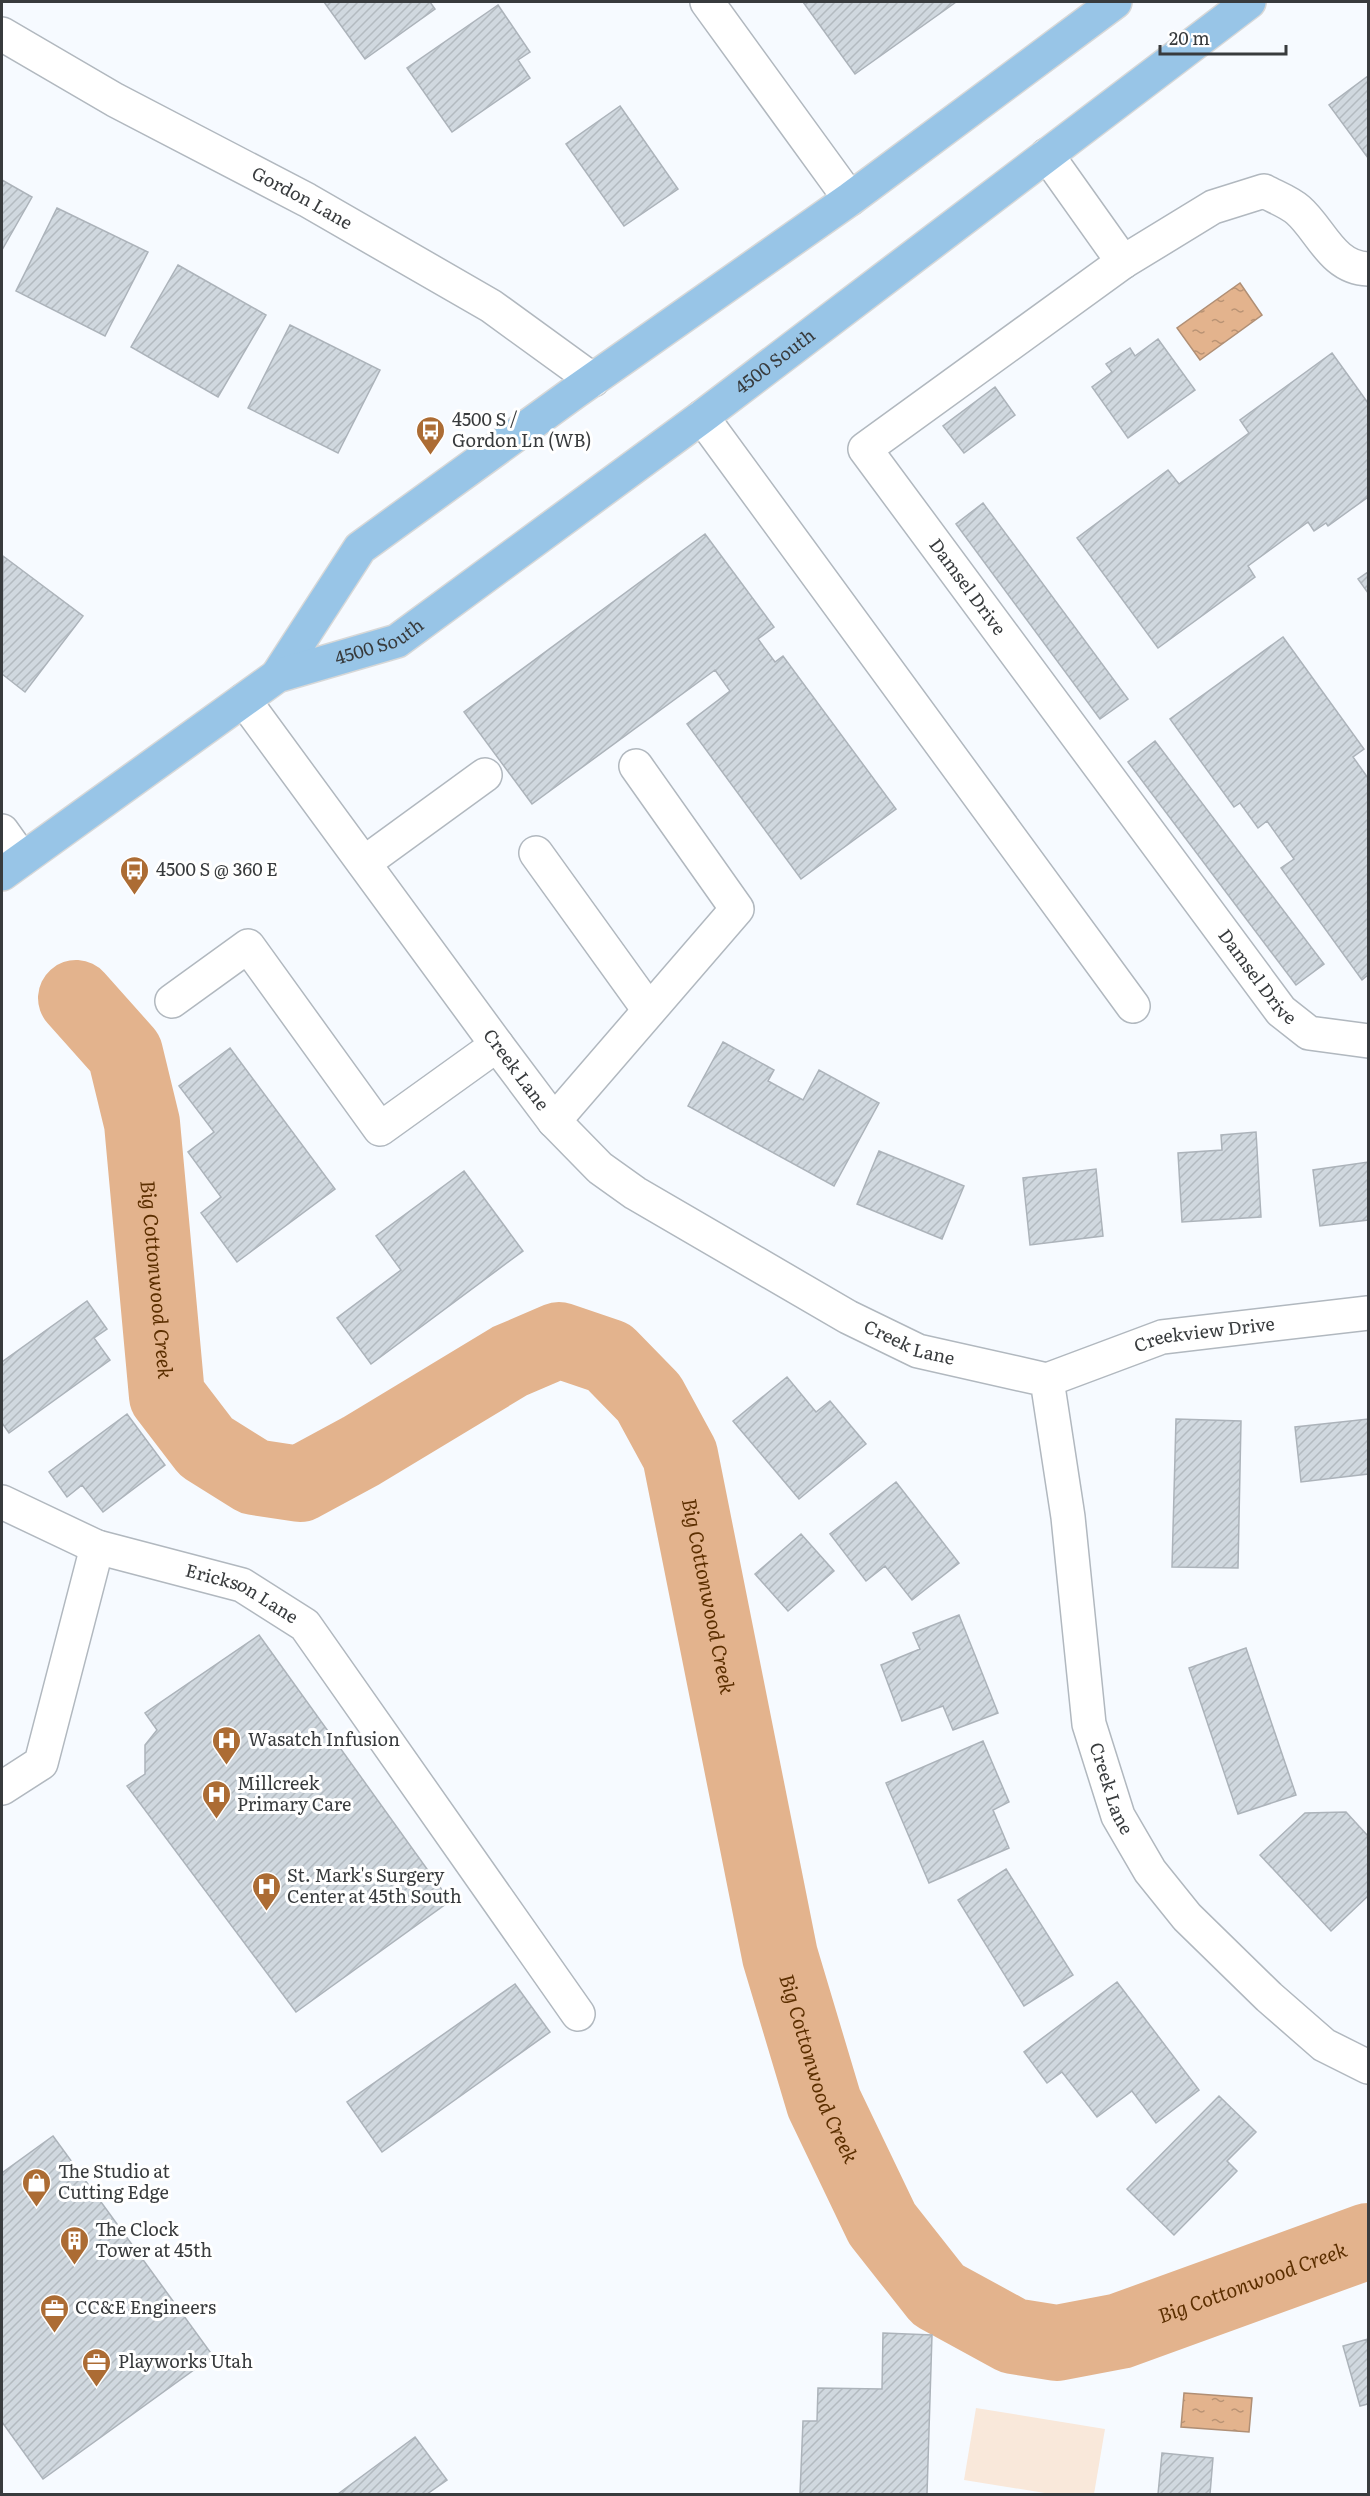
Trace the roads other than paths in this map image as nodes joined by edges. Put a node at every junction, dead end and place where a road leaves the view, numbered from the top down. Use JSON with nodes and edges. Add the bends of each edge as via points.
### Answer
{"nodes":[{"id":1,"x":707,"y":2,"type":"edge"},
{"id":2,"x":1115,"y":2,"type":"edge"},
{"id":3,"x":1249,"y":2,"type":"edge"},
{"id":4,"x":2,"y":34,"type":"edge"},
{"id":5,"x":1047,"y":155,"type":"junction"},
{"id":6,"x":850,"y":199,"type":"junction"},
{"id":7,"x":1123,"y":262,"type":"junction"},
{"id":8,"x":1368,"y":269,"type":"edge"},
{"id":9,"x":593,"y":380,"type":"junction"},
{"id":10,"x":702,"y":417,"type":"junction"},
{"id":11,"x":277,"y":676,"type":"junction"},
{"id":12,"x":244,"y":700,"type":"junction"},
{"id":13,"x":636,"y":766,"type":"dead end"},
{"id":14,"x":485,"y":775,"type":"dead end"},
{"id":15,"x":2,"y":831,"type":"edge"},
{"id":16,"x":536,"y":853,"type":"dead end"},
{"id":17,"x":364,"y":863,"type":"junction"},
{"id":18,"x":12,"y":866,"type":"edge"},
{"id":19,"x":172,"y":1001,"type":"dead end"},
{"id":20,"x":1133,"y":1006,"type":"dead end"},
{"id":21,"x":649,"y":1010,"type":"junction"},
{"id":22,"x":1368,"y":1041,"type":"edge"},
{"id":23,"x":497,"y":1045,"type":"junction"},
{"id":24,"x":554,"y":1121,"type":"junction"},
{"id":25,"x":1368,"y":1313,"type":"edge"},
{"id":26,"x":1047,"y":1380,"type":"junction"},
{"id":27,"x":2,"y":1502,"type":"edge"},
{"id":28,"x":97,"y":1547,"type":"junction"},
{"id":29,"x":2,"y":1788,"type":"edge"},
{"id":30,"x":578,"y":2014,"type":"dead end"},
{"id":31,"x":1368,"y":2067,"type":"edge"}],
"edges":[{"from":1,"to":6,"type":"street"},
{"from":2,"to":6,"type":"main road","name":"4500 South"},
{"from":3,"to":5,"type":"main road","name":"4500 South"},
{"from":4,"to":9,"type":"street","name":"Gordon Lane","via":[[115,100],[307,200],[481,301]]},
{"from":5,"to":7,"type":"street"},
{"from":5,"to":10,"type":"main road","name":"4500 South"},
{"from":6,"to":9,"type":"main road","name":"4500 South"},
{"from":7,"to":8,"type":"street","via":[[1213,207],[1264,191],[1298,210],[1328,250],[1360,269]]},
{"from":7,"to":22,"type":"street","name":"Damsel Drive","via":[[865,449],[1281,1011],[1309,1033]]},
{"from":9,"to":11,"type":"main road","name":"4500 South","via":[[360,548]]},
{"from":10,"to":11,"type":"main road","name":"4500 South","via":[[397,640]]},
{"from":10,"to":20,"type":"street"},
{"from":11,"to":12,"type":"main road","name":"4500 South"},
{"from":12,"to":17,"type":"street","name":"Creek Lane"},
{"from":12,"to":18,"type":"main road","name":"4500 South"},
{"from":13,"to":21,"type":"street","via":[[738,909]]},
{"from":14,"to":17,"type":"street"},
{"from":15,"to":18,"type":"street"},
{"from":16,"to":21,"type":"street"},
{"from":17,"to":23,"type":"street","name":"Creek Lane"},
{"from":19,"to":23,"type":"street","via":[[248,946],[380,1129]]},
{"from":21,"to":24,"type":"street"},
{"from":23,"to":24,"type":"street","name":"Creek Lane"},
{"from":24,"to":26,"type":"street","name":"Creek Lane","via":[[600,1168],[635,1193],[848,1317],[918,1351]]},
{"from":25,"to":26,"type":"street","name":"Creekview Drive","via":[[1162,1338]]},
{"from":26,"to":31,"type":"street","name":"Creek Lane","via":[[1068,1517],[1089,1724],[1118,1816],[1150,1871],[1187,1917],[1324,2045]]},
{"from":27,"to":28,"type":"street","name":"Erickson Lane"},
{"from":28,"to":29,"type":"street","via":[[41,1763]]},
{"from":28,"to":30,"type":"street","name":"Erickson Lane","via":[[242,1585],[305,1624]]}]}
